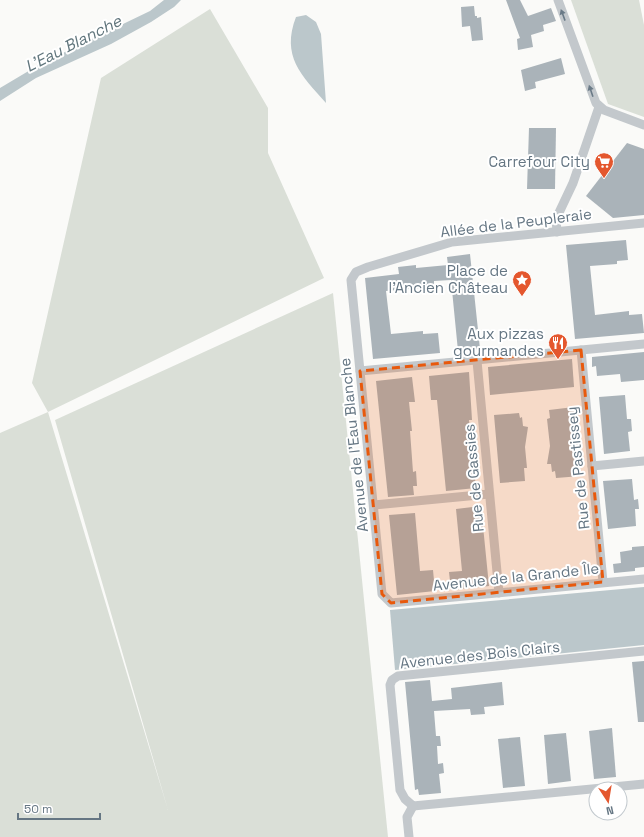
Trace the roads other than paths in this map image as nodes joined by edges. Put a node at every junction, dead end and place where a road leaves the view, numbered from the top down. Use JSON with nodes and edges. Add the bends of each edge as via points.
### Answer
{"nodes":[{"id":1,"x":558,"y":0,"type":"edge"},
{"id":2,"x":599,"y":107,"type":"junction"},
{"id":3,"x":644,"y":125,"type":"edge"},
{"id":4,"x":644,"y":223,"type":"edge"},
{"id":5,"x":557,"y":232,"type":"junction"},
{"id":6,"x":351,"y":280,"type":"joint"},
{"id":7,"x":644,"y":344,"type":"edge"},
{"id":8,"x":581,"y":350,"type":"junction"},
{"id":9,"x":477,"y":361,"type":"junction"},
{"id":10,"x":360,"y":371,"type":"junction"},
{"id":11,"x":644,"y":461,"type":"edge"},
{"id":12,"x":592,"y":466,"type":"junction"},
{"id":13,"x":489,"y":494,"type":"junction"},
{"id":14,"x":374,"y":505,"type":"junction"},
{"id":15,"x":644,"y":578,"type":"edge"},
{"id":16,"x":603,"y":582,"type":"junction"},
{"id":17,"x":499,"y":593,"type":"junction"},
{"id":18,"x":391,"y":603,"type":"joint"},
{"id":19,"x":644,"y":651,"type":"edge"},
{"id":20,"x":644,"y":784,"type":"edge"},
{"id":21,"x":413,"y":806,"type":"junction"},
{"id":22,"x":409,"y":837,"type":"edge"}],
"edges":[{"from":2,"to":1,"type":"street","one_way":true,"via":[[593,98]]},
{"from":2,"to":3,"type":"street"},
{"from":2,"to":5,"type":"street","via":[[573,183],[556,219]]},
{"from":4,"to":5,"type":"street","name":"Allée de la Peupleraie"},
{"from":5,"to":6,"type":"street","name":"Allée de la Peupleraie","via":[[452,242],[368,267],[356,272]]},
{"from":6,"to":10,"type":"street","name":"Avenue de l'Eau Blanche"},
{"from":7,"to":8,"type":"street"},
{"from":8,"to":9,"type":"street"},
{"from":8,"to":12,"type":"street","name":"Rue de Pastissey"},
{"from":9,"to":10,"type":"street"},
{"from":9,"to":13,"type":"street","name":"Rue de Gassies"},
{"from":10,"to":14,"type":"street","name":"Avenue de l'Eau Blanche"},
{"from":11,"to":12,"type":"street"},
{"from":12,"to":16,"type":"street","name":"Rue de Pastissey"},
{"from":13,"to":14,"type":"street"},
{"from":13,"to":17,"type":"street","name":"Rue de Gassies"},
{"from":14,"to":18,"type":"street","name":"Avenue de l'Eau Blanche","via":[[382,594]]},
{"from":15,"to":16,"type":"street","name":"Avenue de la Grande Île"},
{"from":16,"to":17,"type":"street","name":"Avenue de la Grande Île"},
{"from":17,"to":18,"type":"street","name":"Avenue de la Grande Île"},
{"from":19,"to":21,"type":"street","name":"Avenue des Bois Clairs","via":[[398,676],[392,680],[390,685],[400,790]]},
{"from":20,"to":21,"type":"street"},
{"from":21,"to":22,"type":"street","via":[[407,817]]}]}
